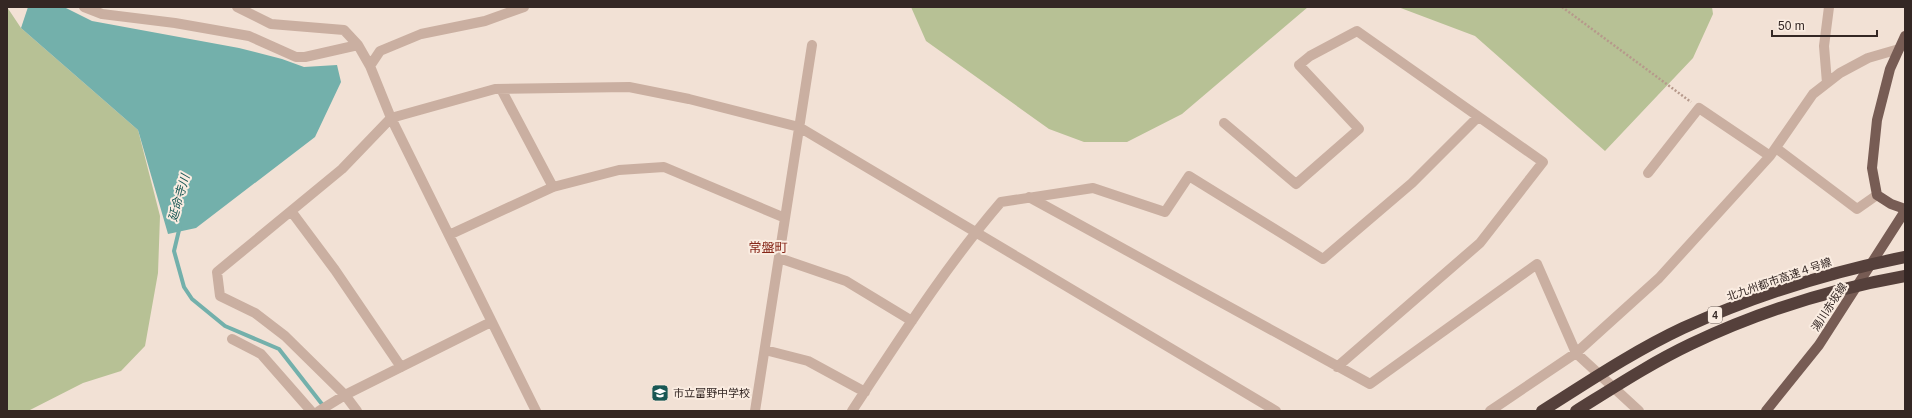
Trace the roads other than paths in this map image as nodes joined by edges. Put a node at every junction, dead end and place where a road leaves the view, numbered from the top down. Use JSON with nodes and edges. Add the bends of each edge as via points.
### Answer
{"nodes":[{"id":1,"x":84,"y":7,"type":"edge"},
{"id":2,"x":237,"y":7,"type":"edge"},
{"id":3,"x":524,"y":7,"type":"edge"},
{"id":4,"x":1829,"y":7,"type":"edge"},
{"id":5,"x":1905,"y":36,"type":"edge"},
{"id":6,"x":358,"y":45,"type":"junction"},
{"id":7,"x":812,"y":45,"type":"dead end"},
{"id":8,"x":1899,"y":49,"type":"junction"},
{"id":9,"x":370,"y":66,"type":"junction"},
{"id":10,"x":1827,"y":83,"type":"junction"},
{"id":11,"x":500,"y":89,"type":"junction"},
{"id":12,"x":1478,"y":117,"type":"junction"},
{"id":13,"x":391,"y":118,"type":"junction"},
{"id":14,"x":1224,"y":123,"type":"dead end"},
{"id":15,"x":799,"y":128,"type":"junction"},
{"id":16,"x":1773,"y":152,"type":"junction"},
{"id":17,"x":1648,"y":173,"type":"dead end"},
{"id":18,"x":553,"y":187,"type":"junction"},
{"id":19,"x":1877,"y":195,"type":"junction"},
{"id":20,"x":1029,"y":198,"type":"junction"},
{"id":21,"x":1905,"y":210,"type":"edge"},
{"id":22,"x":291,"y":211,"type":"junction"},
{"id":23,"x":785,"y":218,"type":"junction"},
{"id":24,"x":974,"y":233,"type":"junction"},
{"id":25,"x":449,"y":235,"type":"junction"},
{"id":26,"x":1905,"y":257,"type":"edge"},
{"id":27,"x":779,"y":258,"type":"junction"},
{"id":28,"x":1905,"y":276,"type":"edge"},
{"id":29,"x":912,"y":321,"type":"junction"},
{"id":30,"x":491,"y":322,"type":"junction"},
{"id":31,"x":232,"y":339,"type":"dead end"},
{"id":32,"x":765,"y":350,"type":"junction"},
{"id":33,"x":1576,"y":353,"type":"junction"},
{"id":34,"x":401,"y":366,"type":"junction"},
{"id":35,"x":1337,"y":367,"type":"junction"},
{"id":36,"x":865,"y":392,"type":"junction"},
{"id":37,"x":345,"y":395,"type":"junction"},
{"id":38,"x":1634,"y":409,"type":"edge"},
{"id":39,"x":311,"y":411,"type":"edge"},
{"id":40,"x":319,"y":411,"type":"edge"},
{"id":41,"x":357,"y":411,"type":"edge"},
{"id":42,"x":536,"y":411,"type":"edge"},
{"id":43,"x":755,"y":411,"type":"edge"},
{"id":44,"x":852,"y":411,"type":"edge"},
{"id":45,"x":1276,"y":411,"type":"edge"},
{"id":46,"x":1490,"y":411,"type":"edge"},
{"id":47,"x":1542,"y":411,"type":"edge"},
{"id":48,"x":1576,"y":411,"type":"edge"},
{"id":49,"x":1766,"y":411,"type":"edge"}],
"edges":[{"from":1,"to":6,"type":"street","via":[[102,14],[249,36],[296,57]]},
{"from":2,"to":6,"type":"street","via":[[271,24],[344,30]]},
{"from":3,"to":9,"type":"street","via":[[485,21],[421,34],[380,51]]},
{"from":4,"to":10,"type":"street","via":[[1824,46]]},
{"from":5,"to":8,"type":"main road"},
{"from":6,"to":9,"type":"street"},
{"from":7,"to":15,"type":"street"},
{"from":8,"to":10,"type":"street","via":[[1868,58]]},
{"from":8,"to":19,"type":"main road","via":[[1890,69],[1877,120],[1872,168]]},
{"from":9,"to":13,"type":"street"},
{"from":10,"to":16,"type":"street","via":[[1813,94]]},
{"from":11,"to":13,"type":"street"},
{"from":11,"to":15,"type":"street","via":[[629,87],[688,99]]},
{"from":11,"to":18,"type":"street"},
{"from":12,"to":14,"type":"street","via":[[1357,31],[1310,56],[1299,65],[1359,129],[1296,184]]},
{"from":12,"to":20,"type":"street","via":[[1412,183],[1323,259],[1189,176],[1165,212],[1093,188]]},
{"from":12,"to":35,"type":"street","via":[[1543,162],[1480,243]]},
{"from":13,"to":22,"type":"street","via":[[342,169]]},
{"from":13,"to":25,"type":"street"},
{"from":15,"to":23,"type":"street"},
{"from":15,"to":24,"type":"street"},
{"from":16,"to":17,"type":"street","via":[[1699,108]]},
{"from":16,"to":19,"type":"street","via":[[1857,209]]},
{"from":16,"to":33,"type":"street","via":[[1659,278]]},
{"from":18,"to":23,"type":"street","via":[[619,170],[664,167]]},
{"from":18,"to":25,"type":"street"},
{"from":19,"to":21,"type":"main road","name":"湯川赤坂線"},
{"from":20,"to":24,"type":"street","via":[[1001,202]]},
{"from":20,"to":35,"type":"street"},
{"from":21,"to":49,"type":"main road","name":"湯川赤坂線","via":[[1819,345]]},
{"from":22,"to":34,"type":"street"},
{"from":22,"to":37,"type":"street","via":[[217,272],[220,296],[255,313],[285,336]]},
{"from":23,"to":27,"type":"street"},
{"from":24,"to":29,"type":"street"},
{"from":24,"to":45,"type":"street"},
{"from":25,"to":30,"type":"street"},
{"from":26,"to":47,"type":"highway","name":"北九州都市高速４号線","number":"4","bridge":true,"via":[[1818,277],[1752,299],[1689,326],[1613,367]]},
{"from":27,"to":29,"type":"street","via":[[846,281]]},
{"from":27,"to":32,"type":"street"},
{"from":28,"to":48,"type":"highway","number":"4","bridge":true,"via":[[1824,295],[1759,316],[1691,344]]},
{"from":29,"to":36,"type":"street"},
{"from":30,"to":34,"type":"street"},
{"from":30,"to":42,"type":"street"},
{"from":31,"to":39,"type":"street","via":[[260,354]]},
{"from":32,"to":36,"type":"street","via":[[808,361]]},
{"from":32,"to":43,"type":"street"},
{"from":33,"to":35,"type":"street","via":[[1537,264],[1370,384]]},
{"from":33,"to":38,"type":"street"},
{"from":33,"to":46,"type":"street"},
{"from":34,"to":37,"type":"street"},
{"from":36,"to":44,"type":"street"},
{"from":37,"to":40,"type":"street"},
{"from":37,"to":41,"type":"street"}]}
